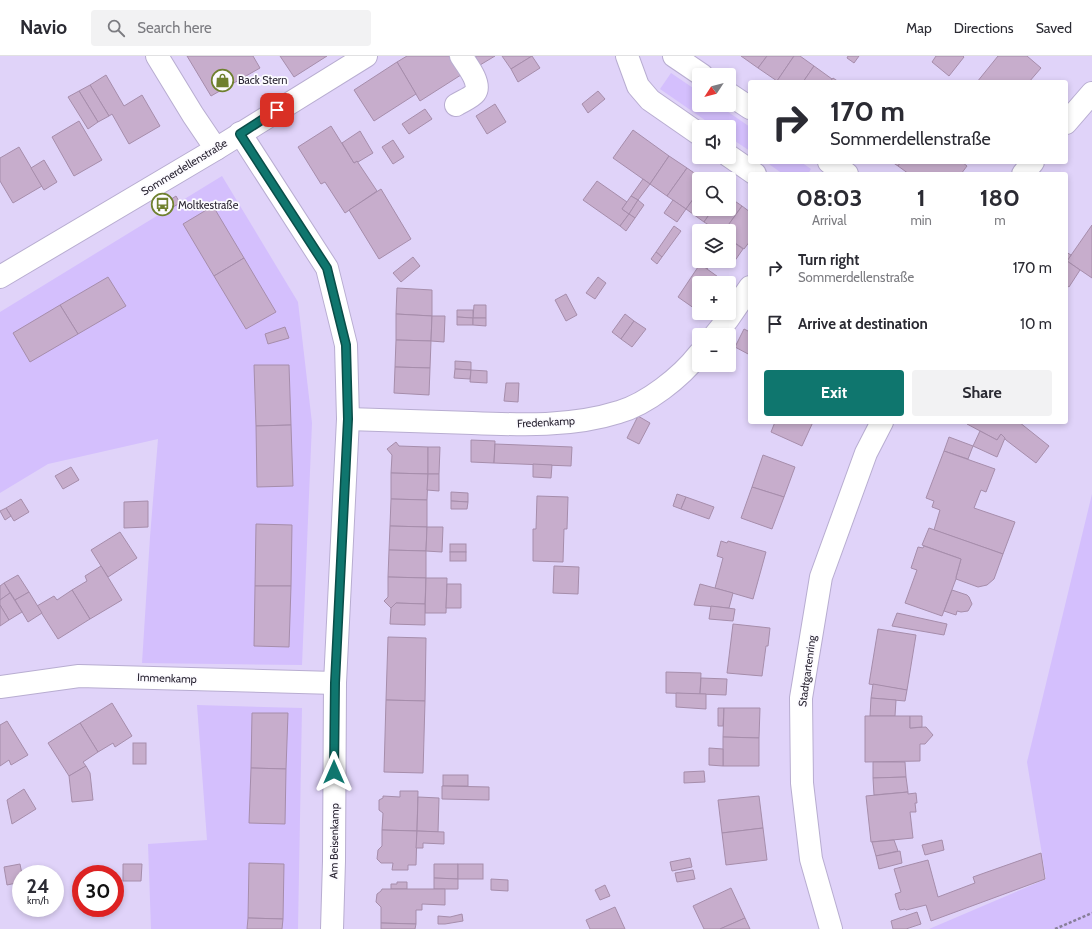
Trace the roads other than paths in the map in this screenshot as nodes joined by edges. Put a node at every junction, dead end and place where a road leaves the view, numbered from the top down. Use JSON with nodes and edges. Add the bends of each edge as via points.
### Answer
{"nodes":[{"id":1,"x":157,"y":56,"type":"edge"},
{"id":2,"x":366,"y":56,"type":"edge"},
{"id":3,"x":462,"y":56,"type":"edge"},
{"id":4,"x":628,"y":56,"type":"edge"},
{"id":5,"x":674,"y":56,"type":"edge"},
{"id":6,"x":692,"y":68,"type":"edge"},
{"id":7,"x":1092,"y":92,"type":"edge"},
{"id":8,"x":736,"y":99,"type":"edge"},
{"id":9,"x":456,"y":105,"type":"dead end"},
{"id":10,"x":748,"y":107,"type":"edge"},
{"id":11,"x":1068,"y":121,"type":"edge"},
{"id":12,"x":692,"y":129,"type":"edge"},
{"id":13,"x":240,"y":134,"type":"junction"},
{"id":14,"x":216,"y":149,"type":"junction"},
{"id":15,"x":736,"y":161,"type":"edge"},
{"id":16,"x":1031,"y":164,"type":"edge"},
{"id":17,"x":752,"y":172,"type":"edge"},
{"id":18,"x":1025,"y":172,"type":"edge"},
{"id":19,"x":0,"y":277,"type":"edge"},
{"id":20,"x":748,"y":290,"type":"edge"},
{"id":21,"x":721,"y":328,"type":"edge"},
{"id":22,"x":692,"y":361,"type":"edge"},
{"id":23,"x":348,"y":419,"type":"junction"},
{"id":24,"x":881,"y":424,"type":"edge"},
{"id":25,"x":335,"y":683,"type":"junction"},
{"id":26,"x":0,"y":687,"type":"edge"},
{"id":27,"x":332,"y":929,"type":"edge"},
{"id":28,"x":831,"y":929,"type":"edge"}],
"edges":[{"from":1,"to":14,"type":"street"},
{"from":2,"to":13,"type":"street","name":"Sommerdellenstraße"},
{"from":3,"to":9,"type":"street","via":[[476,81],[477,88],[474,94]]},
{"from":4,"to":12,"type":"street","via":[[638,86],[650,100]]},
{"from":5,"to":6,"type":"street"},
{"from":7,"to":11,"type":"street"},
{"from":8,"to":10,"type":"street"},
{"from":13,"to":14,"type":"street","name":"Sommerdellenstraße"},
{"from":13,"to":23,"type":"street","name":"Am Beisenkamp","via":[[327,268],[346,345]]},
{"from":14,"to":19,"type":"street","name":"Sommerdellenstraße"},
{"from":15,"to":17,"type":"street"},
{"from":16,"to":18,"type":"street"},
{"from":20,"to":21,"type":"street"},
{"from":22,"to":23,"type":"street","name":"Fredenkamp","via":[[666,387],[647,399],[620,412],[591,419],[536,425]]},
{"from":23,"to":25,"type":"street","name":"Am Beisenkamp"},
{"from":24,"to":28,"type":"street","name":"Stadtgartenring","via":[[866,453],[821,577],[801,698],[802,783],[811,859]]},
{"from":25,"to":26,"type":"street","name":"Immenkamp","via":[[79,676]]},
{"from":25,"to":27,"type":"street","name":"Am Beisenkamp"}]}
